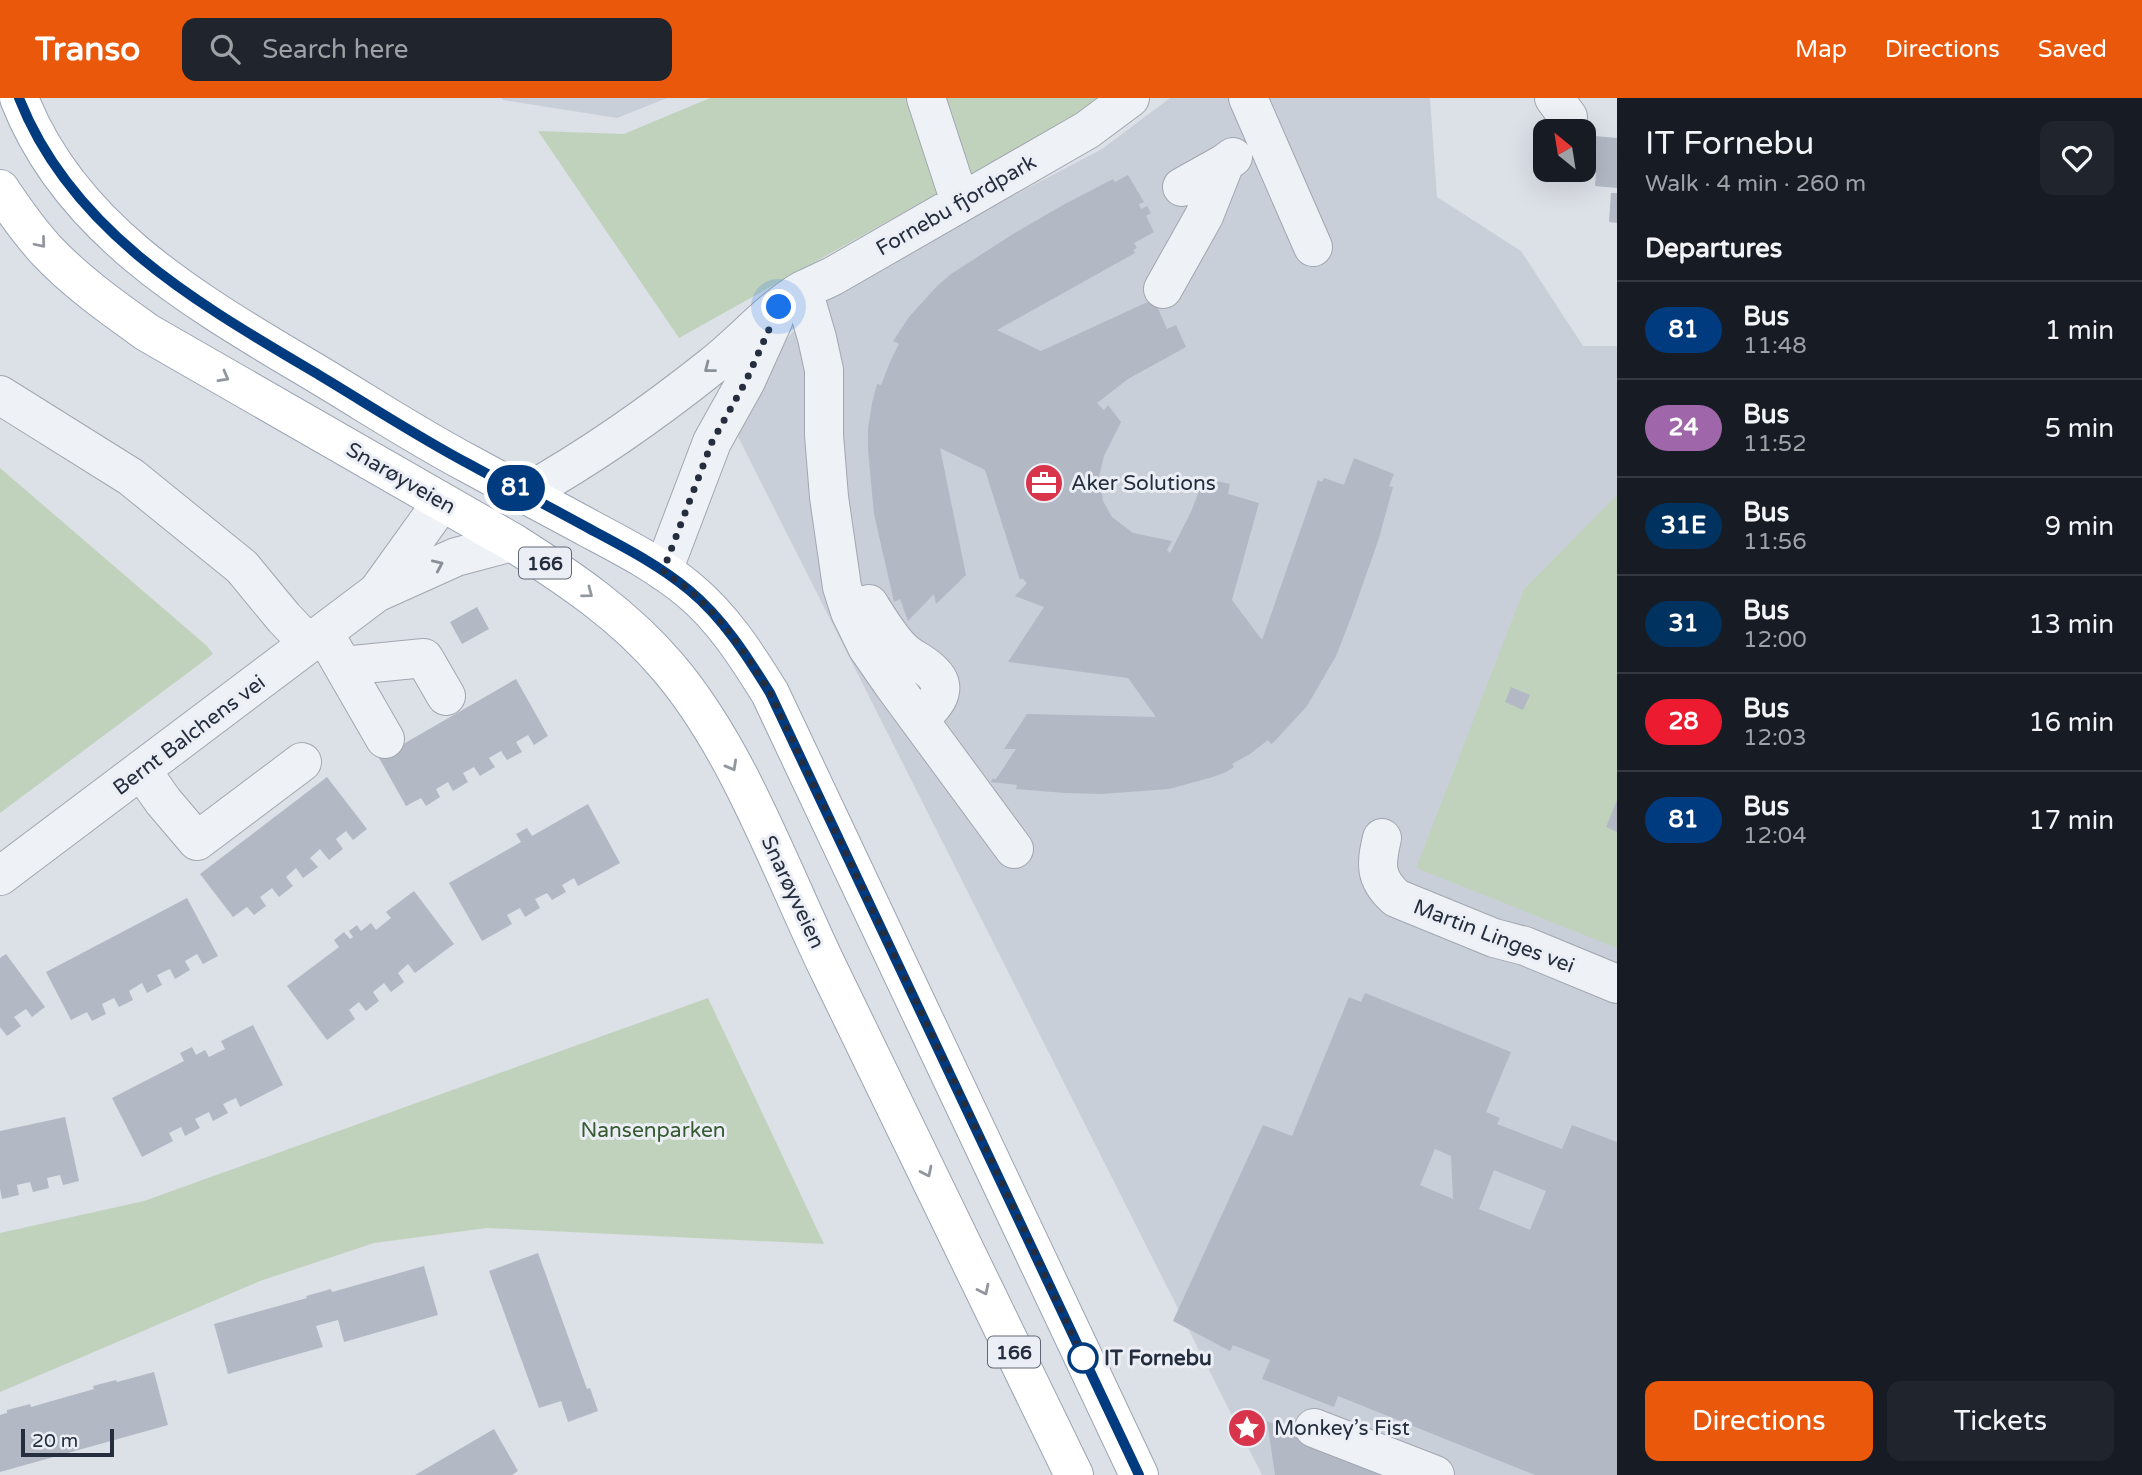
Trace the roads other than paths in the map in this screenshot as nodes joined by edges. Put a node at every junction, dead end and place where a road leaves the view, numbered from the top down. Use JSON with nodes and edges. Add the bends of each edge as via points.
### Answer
{"nodes":[{"id":1,"x":19,"y":98,"type":"edge"},
{"id":2,"x":926,"y":98,"type":"edge"},
{"id":3,"x":1130,"y":98,"type":"edge"},
{"id":4,"x":1253,"y":110,"type":"edge"},
{"id":5,"x":1226,"y":163,"type":"junction"},
{"id":6,"x":1182,"y":187,"type":"dead end"},
{"id":7,"x":0,"y":189,"type":"edge"},
{"id":8,"x":960,"y":202,"type":"junction"},
{"id":9,"x":1314,"y":247,"type":"dead end"},
{"id":10,"x":1163,"y":289,"type":"dead end"},
{"id":11,"x":791,"y":299,"type":"junction"},
{"id":12,"x":0,"y":395,"type":"edge"},
{"id":13,"x":526,"y":493,"type":"junction"},
{"id":14,"x":442,"y":502,"type":"junction"},
{"id":15,"x":512,"y":542,"type":"junction"},
{"id":16,"x":663,"y":571,"type":"junction"},
{"id":17,"x":376,"y":593,"type":"junction"},
{"id":18,"x":316,"y":639,"type":"junction"},
{"id":19,"x":343,"y":666,"type":"junction"},
{"id":20,"x":446,"y":696,"type":"dead end"},
{"id":21,"x":385,"y":739,"type":"dead end"},
{"id":22,"x":302,"y":762,"type":"dead end"},
{"id":23,"x":142,"y":771,"type":"junction"},
{"id":24,"x":1382,"y":838,"type":"dead end"},
{"id":25,"x":1014,"y":849,"type":"dead end"},
{"id":26,"x":0,"y":876,"type":"edge"},
{"id":27,"x":1617,"y":984,"type":"edge"},
{"id":28,"x":1314,"y":1428,"type":"dead end"},
{"id":29,"x":1074,"y":1475,"type":"edge"},
{"id":30,"x":1139,"y":1475,"type":"edge"},
{"id":31,"x":1435,"y":1475,"type":"edge"}],
"edges":[{"from":1,"to":13,"type":"main road","number":"166","via":[[48,156],[68,184],[148,265],[233,324],[467,464]]},
{"from":2,"to":8,"type":"street"},
{"from":3,"to":8,"type":"street","name":"Fornebu fjordpark","via":[[1087,130]]},
{"from":4,"to":5,"type":"street","via":[[1249,142]]},
{"from":4,"to":9,"type":"street"},
{"from":5,"to":6,"type":"street"},
{"from":5,"to":10,"type":"street","via":[[1204,216]]},
{"from":7,"to":14,"type":"main road","name":"Snarøyveien","number":"166","one_way":true,"via":[[47,251],[112,308]]},
{"from":8,"to":11,"type":"street","name":"Fornebu fjordpark"},
{"from":11,"to":13,"type":"street","name":"Fornebu fjordpark","one_way":true,"via":[[660,407]]},
{"from":11,"to":16,"type":"street","via":[[712,442]]},
{"from":11,"to":25,"type":"street","via":[[817,338],[824,370],[824,435],[837,556],[893,641],[937,677],[941,688],[938,702],[919,719]]},
{"from":12,"to":18,"type":"street","via":[[131,477],[242,567],[284,618]]},
{"from":13,"to":16,"type":"main road","number":"166"},
{"from":14,"to":15,"type":"main road","name":"Snarøyveien","number":"166"},
{"from":14,"to":17,"type":"street","name":"Bernt Balchens vei"},
{"from":17,"to":15,"type":"street","name":"Bernt Balchens vei","one_way":true,"via":[[456,557]]},
{"from":15,"to":29,"type":"main road","name":"Snarøyveien","number":"166","one_way":true,"via":[[609,609],[641,637],[692,699],[737,774]]},
{"from":16,"to":30,"type":"main road","number":"166","via":[[723,625],[770,693]]},
{"from":17,"to":18,"type":"street","name":"Bernt Balchens vei"},
{"from":18,"to":19,"type":"street"},
{"from":18,"to":23,"type":"street","name":"Bernt Balchens vei"},
{"from":19,"to":20,"type":"street","via":[[424,657]]},
{"from":19,"to":21,"type":"street"},
{"from":22,"to":23,"type":"street","via":[[197,841]]},
{"from":23,"to":26,"type":"street","name":"Bernt Balchens vei"},
{"from":24,"to":27,"type":"street","name":"Martin Linges vei","via":[[1378,875],[1396,898]]},
{"from":28,"to":31,"type":"street"}]}
